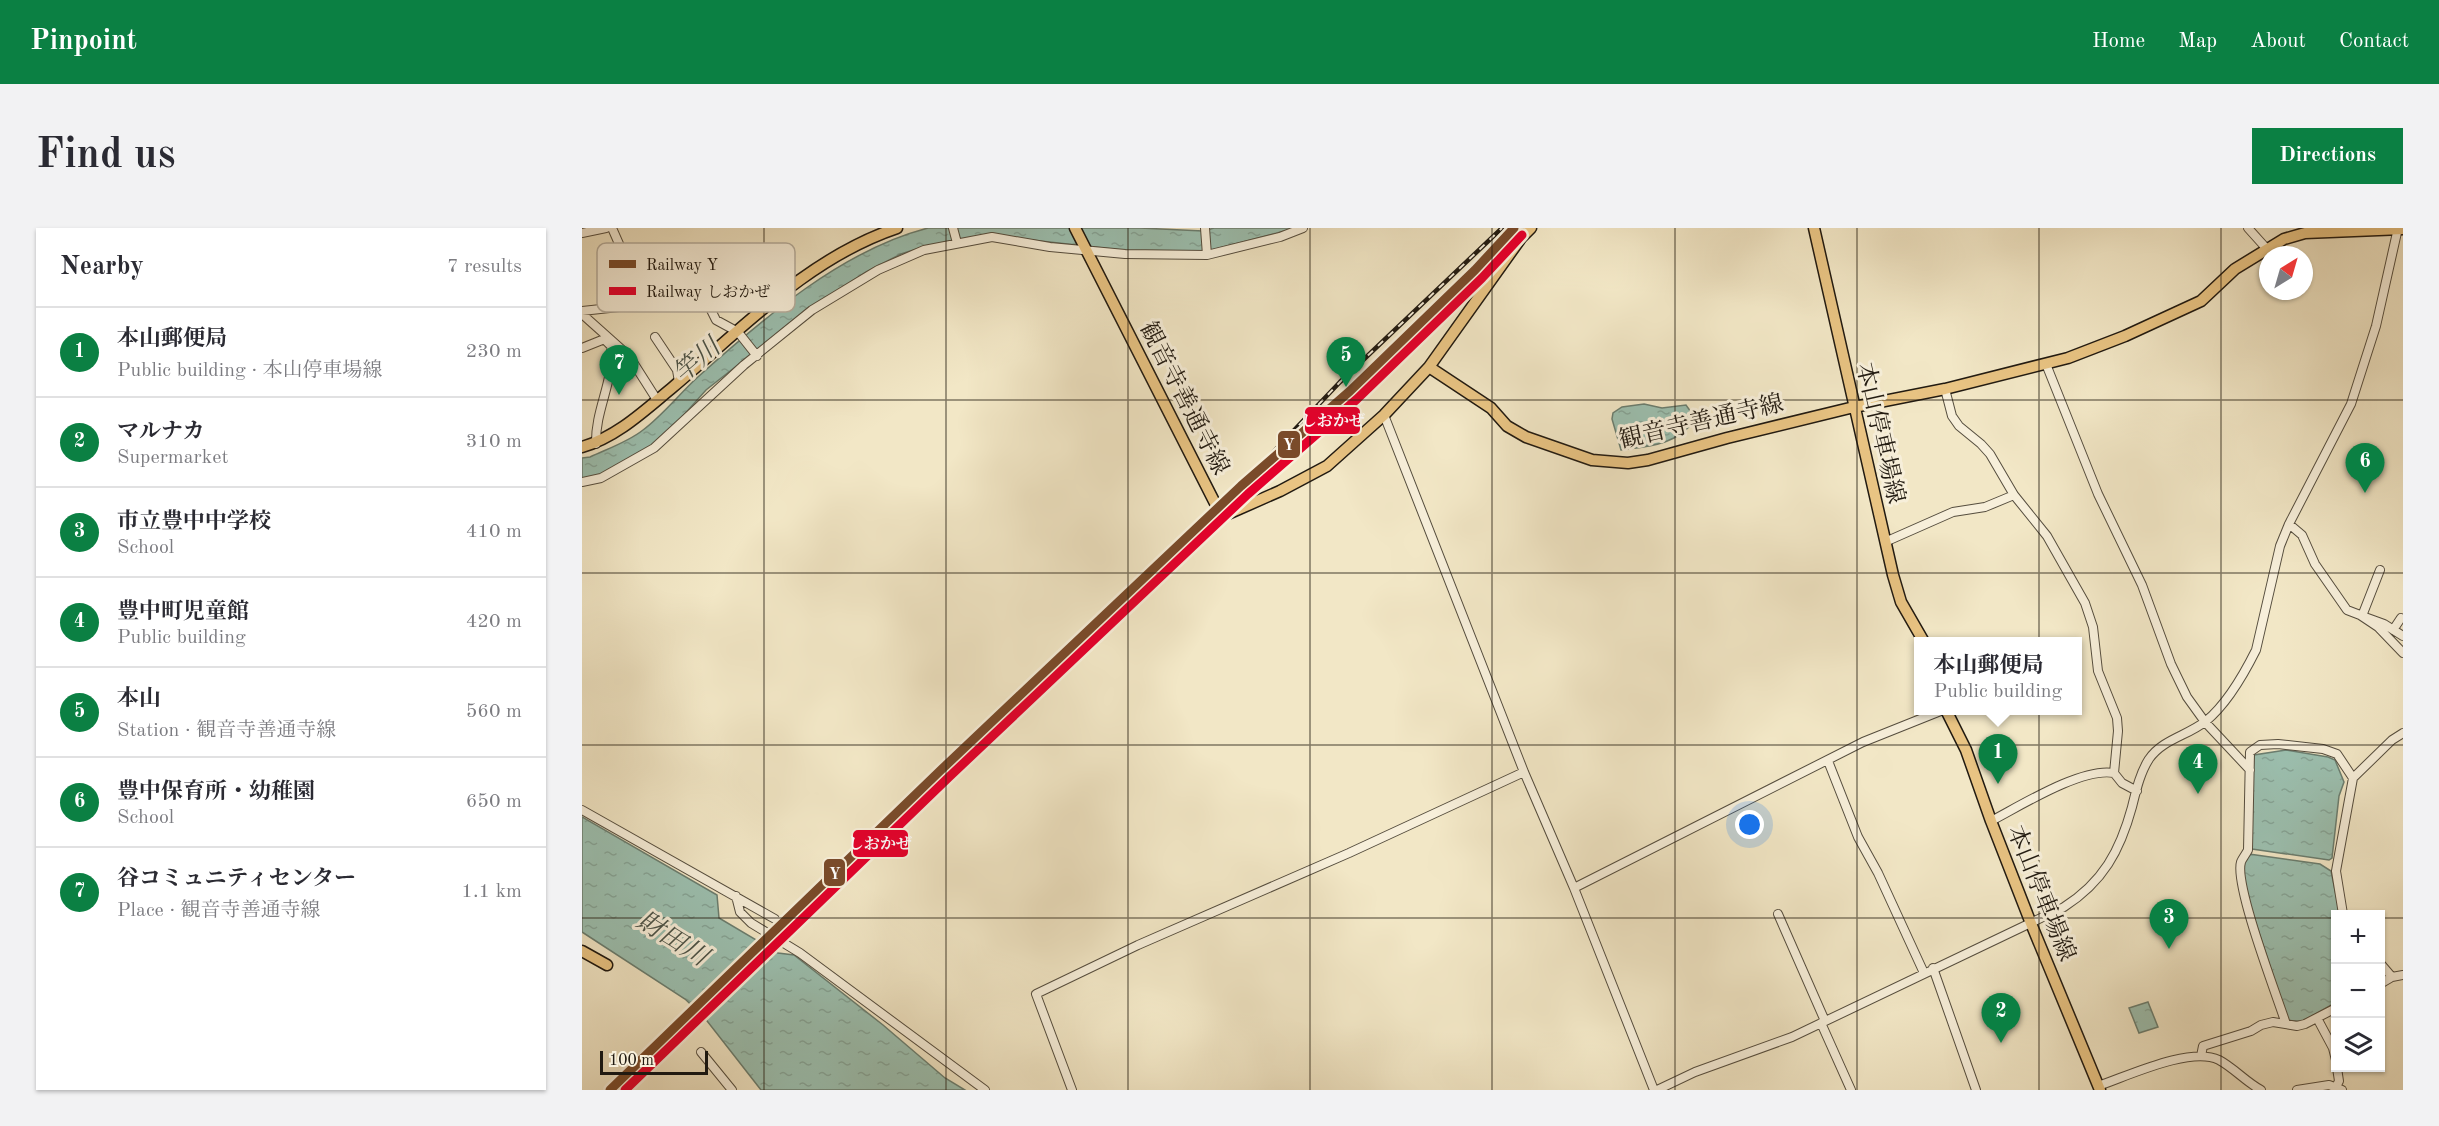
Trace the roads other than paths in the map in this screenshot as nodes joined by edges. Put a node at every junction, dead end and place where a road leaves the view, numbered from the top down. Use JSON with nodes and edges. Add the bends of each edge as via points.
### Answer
{"nodes":[{"id":1,"x":606,"y":228,"type":"edge"},
{"id":2,"x":612,"y":228,"type":"edge"},
{"id":3,"x":897,"y":228,"type":"edge"},
{"id":4,"x":953,"y":228,"type":"edge"},
{"id":5,"x":1075,"y":228,"type":"edge"},
{"id":6,"x":1205,"y":228,"type":"edge"},
{"id":7,"x":1303,"y":228,"type":"edge"},
{"id":8,"x":1531,"y":228,"type":"edge"},
{"id":9,"x":1814,"y":228,"type":"edge"},
{"id":10,"x":2248,"y":228,"type":"edge"},
{"id":11,"x":2400,"y":229,"type":"edge"},
{"id":12,"x":582,"y":233,"type":"edge"},
{"id":13,"x":619,"y":243,"type":"edge"},
{"id":14,"x":957,"y":243,"type":"junction"},
{"id":15,"x":2264,"y":246,"type":"edge"},
{"id":16,"x":2270,"y":246,"type":"edge"},
{"id":17,"x":1085,"y":249,"type":"junction"},
{"id":18,"x":2259,"y":253,"type":"edge"},
{"id":19,"x":1207,"y":254,"type":"junction"},
{"id":20,"x":795,"y":281,"type":"edge"},
{"id":21,"x":597,"y":311,"type":"edge"},
{"id":22,"x":582,"y":312,"type":"edge"},
{"id":23,"x":712,"y":312,"type":"edge"},
{"id":24,"x":763,"y":312,"type":"edge"},
{"id":25,"x":740,"y":334,"type":"junction"},
{"id":26,"x":655,"y":337,"type":"dead end"},
{"id":27,"x":607,"y":339,"type":"junction"},
{"id":28,"x":582,"y":348,"type":"edge"},
{"id":29,"x":756,"y":354,"type":"junction"},
{"id":30,"x":2046,"y":364,"type":"junction"},
{"id":31,"x":1429,"y":367,"type":"junction"},
{"id":32,"x":679,"y":382,"type":"junction"},
{"id":33,"x":1945,"y":389,"type":"junction"},
{"id":34,"x":657,"y":400,"type":"junction"},
{"id":35,"x":1854,"y":407,"type":"junction"},
{"id":36,"x":1384,"y":415,"type":"junction"},
{"id":37,"x":596,"y":444,"type":"junction"},
{"id":38,"x":582,"y":447,"type":"edge"},
{"id":39,"x":582,"y":483,"type":"edge"},
{"id":40,"x":2014,"y":495,"type":"junction"},
{"id":41,"x":2289,"y":524,"type":"junction"},
{"id":42,"x":1885,"y":542,"type":"junction"},
{"id":43,"x":2380,"y":570,"type":"dead end"},
{"id":44,"x":2362,"y":616,"type":"junction"},
{"id":45,"x":2401,"y":618,"type":"dead end"},
{"id":46,"x":2393,"y":630,"type":"junction"},
{"id":47,"x":2403,"y":636,"type":"edge"},
{"id":48,"x":1921,"y":637,"type":"edge"},
{"id":49,"x":2403,"y":653,"type":"edge"},
{"id":50,"x":1934,"y":715,"type":"edge"},
{"id":51,"x":1946,"y":715,"type":"edge"},
{"id":52,"x":2205,"y":722,"type":"junction"},
{"id":53,"x":2402,"y":736,"type":"edge"},
{"id":54,"x":1828,"y":761,"type":"junction"},
{"id":55,"x":2250,"y":770,"type":"junction"},
{"id":56,"x":1524,"y":772,"type":"junction"},
{"id":57,"x":2114,"y":773,"type":"junction"},
{"id":58,"x":2353,"y":778,"type":"junction"},
{"id":59,"x":2137,"y":790,"type":"junction"},
{"id":60,"x":582,"y":810,"type":"edge"},
{"id":61,"x":1991,"y":821,"type":"junction"},
{"id":62,"x":1574,"y":888,"type":"junction"},
{"id":63,"x":735,"y":896,"type":"junction"},
{"id":64,"x":2342,"y":910,"type":"edge"},
{"id":65,"x":1778,"y":914,"type":"dead end"},
{"id":66,"x":775,"y":919,"type":"dead end"},
{"id":67,"x":2030,"y":921,"type":"junction"},
{"id":68,"x":582,"y":951,"type":"edge"},
{"id":69,"x":2381,"y":964,"type":"edge"},
{"id":70,"x":607,"y":965,"type":"dead end"},
{"id":71,"x":1933,"y":968,"type":"junction"},
{"id":72,"x":1924,"y":973,"type":"junction"},
{"id":73,"x":2403,"y":975,"type":"edge"},
{"id":74,"x":2392,"y":976,"type":"junction"},
{"id":75,"x":2385,"y":981,"type":"edge"},
{"id":76,"x":2331,"y":1011,"type":"edge"},
{"id":77,"x":2317,"y":1018,"type":"junction"},
{"id":78,"x":1823,"y":1022,"type":"junction"},
{"id":79,"x":2286,"y":1024,"type":"junction"},
{"id":80,"x":2331,"y":1044,"type":"edge"},
{"id":81,"x":701,"y":1052,"type":"dead end"},
{"id":82,"x":2201,"y":1056,"type":"junction"},
{"id":83,"x":2338,"y":1072,"type":"edge"},
{"id":84,"x":2099,"y":1088,"type":"edge"},
{"id":85,"x":2339,"y":1089,"type":"edge"},
{"id":86,"x":732,"y":1090,"type":"edge"},
{"id":87,"x":985,"y":1090,"type":"edge"},
{"id":88,"x":1072,"y":1090,"type":"edge"},
{"id":89,"x":1655,"y":1090,"type":"edge"},
{"id":90,"x":1851,"y":1090,"type":"edge"},
{"id":91,"x":1976,"y":1090,"type":"edge"},
{"id":92,"x":2261,"y":1090,"type":"edge"},
{"id":93,"x":2297,"y":1090,"type":"edge"}],
"edges":[{"from":1,"to":12,"type":"street"},
{"from":2,"to":13,"type":"street"},
{"from":3,"to":20,"type":"main road","via":[[826,260]]},
{"from":4,"to":14,"type":"street"},
{"from":5,"to":17,"type":"main road","name":"観音寺善通寺線"},
{"from":6,"to":19,"type":"street"},
{"from":7,"to":19,"type":"street"},
{"from":8,"to":31,"type":"main road"},
{"from":9,"to":35,"type":"main road","name":"本山停車場線"},
{"from":10,"to":15,"type":"street"},
{"from":11,"to":16,"type":"main road","name":"観音寺善通寺線","via":[[2305,233]]},
{"from":11,"to":41,"type":"street","via":[[2376,326],[2351,404]]},
{"from":14,"to":17,"type":"street","via":[[992,237]]},
{"from":14,"to":29,"type":"street","via":[[924,250],[878,270],[812,310]]},
{"from":17,"to":19,"type":"street","via":[[1153,256]]},
{"from":17,"to":36,"type":"main road","name":"観音寺善通寺線","via":[[1218,509],[1224,513],[1280,491],[1327,466]]},
{"from":18,"to":30,"type":"main road","name":"観音寺善通寺線","via":[[2200,301],[2125,336]]},
{"from":21,"to":22,"type":"street"},
{"from":22,"to":27,"type":"street"},
{"from":23,"to":25,"type":"street","via":[[716,320]]},
{"from":24,"to":25,"type":"main road"},
{"from":25,"to":29,"type":"street"},
{"from":25,"to":32,"type":"main road"},
{"from":26,"to":32,"type":"street","via":[[677,370]]},
{"from":27,"to":28,"type":"street"},
{"from":27,"to":34,"type":"street","via":[[629,356]]},
{"from":27,"to":37,"type":"street","via":[[612,365],[596,422]]},
{"from":29,"to":39,"type":"street","via":[[654,448],[601,478]]},
{"from":30,"to":33,"type":"main road","name":"観音寺善通寺線"},
{"from":30,"to":52,"type":"street","via":[[2098,494],[2142,585],[2171,664]]},
{"from":31,"to":35,"type":"main road","name":"観音寺善通寺線","via":[[1491,408],[1507,426],[1521,434],[1564,452],[1610,463],[1648,460]]},
{"from":31,"to":36,"type":"main road","name":"観音寺善通寺線"},
{"from":32,"to":34,"type":"main road"},
{"from":33,"to":35,"type":"main road","name":"観音寺善通寺線"},
{"from":33,"to":40,"type":"street","via":[[1952,416],[1990,454]]},
{"from":34,"to":37,"type":"main road"},
{"from":35,"to":42,"type":"main road","name":"本山停車場線"},
{"from":36,"to":56,"type":"street"},
{"from":37,"to":38,"type":"main road"},
{"from":40,"to":42,"type":"street","via":[[1985,507],[1953,512]]},
{"from":40,"to":57,"type":"street","via":[[2047,536],[2077,585],[2093,627],[2098,671],[2117,718]]},
{"from":41,"to":44,"type":"street","via":[[2302,535],[2315,564],[2347,610]]},
{"from":41,"to":52,"type":"street","via":[[2277,557],[2256,650]]},
{"from":42,"to":48,"type":"main road","name":"本山停車場線","via":[[1901,602]]},
{"from":43,"to":44,"type":"street"},
{"from":44,"to":46,"type":"street"},
{"from":44,"to":49,"type":"street"},
{"from":45,"to":46,"type":"street"},
{"from":46,"to":47,"type":"street"},
{"from":50,"to":54,"type":"street","via":[[1863,742]]},
{"from":51,"to":61,"type":"main road","name":"本山停車場線","via":[[1966,750]]},
{"from":52,"to":55,"type":"street"},
{"from":52,"to":59,"type":"street","via":[[2158,749],[2143,769]]},
{"from":53,"to":58,"type":"street"},
{"from":54,"to":62,"type":"street"},
{"from":54,"to":72,"type":"street","via":[[1858,837]]},
{"from":55,"to":58,"type":"street","via":[[2250,752],[2260,745],[2278,744],[2337,754]]},
{"from":55,"to":79,"type":"street","via":[[2248,850],[2240,863],[2241,882]]},
{"from":56,"to":62,"type":"street"},
{"from":56,"to":88,"type":"street","via":[[1036,994]]},
{"from":57,"to":59,"type":"street","via":[[2122,783]]},
{"from":57,"to":61,"type":"street","via":[[2100,772],[2072,780]]},
{"from":58,"to":64,"type":"street","via":[[2336,871]]},
{"from":59,"to":67,"type":"street","via":[[2117,850],[2094,884],[2064,907]]},
{"from":60,"to":63,"type":"street"},
{"from":61,"to":67,"type":"main road","name":"本山停車場線"},
{"from":62,"to":89,"type":"street"},
{"from":63,"to":66,"type":"street"},
{"from":63,"to":87,"type":"street","via":[[740,912],[751,923],[800,953]]},
{"from":65,"to":78,"type":"street"},
{"from":67,"to":71,"type":"street"},
{"from":67,"to":84,"type":"main road","name":"本山停車場線"},
{"from":68,"to":70,"type":"main road"},
{"from":69,"to":74,"type":"street"},
{"from":71,"to":72,"type":"street"},
{"from":71,"to":91,"type":"street"},
{"from":72,"to":78,"type":"street"},
{"from":73,"to":74,"type":"street"},
{"from":74,"to":75,"type":"street"},
{"from":76,"to":77,"type":"street"},
{"from":77,"to":79,"type":"street","via":[[2296,1026]]},
{"from":77,"to":80,"type":"street"},
{"from":78,"to":89,"type":"street"},
{"from":78,"to":90,"type":"street"},
{"from":79,"to":82,"type":"street","via":[[2261,1024],[2203,1046]]},
{"from":81,"to":86,"type":"street"},
{"from":82,"to":84,"type":"street","via":[[2171,1062]]},
{"from":82,"to":92,"type":"street","via":[[2222,1061]]},
{"from":83,"to":85,"type":"street"},
{"from":85,"to":93,"type":"street","via":[[2329,1085]]}]}
